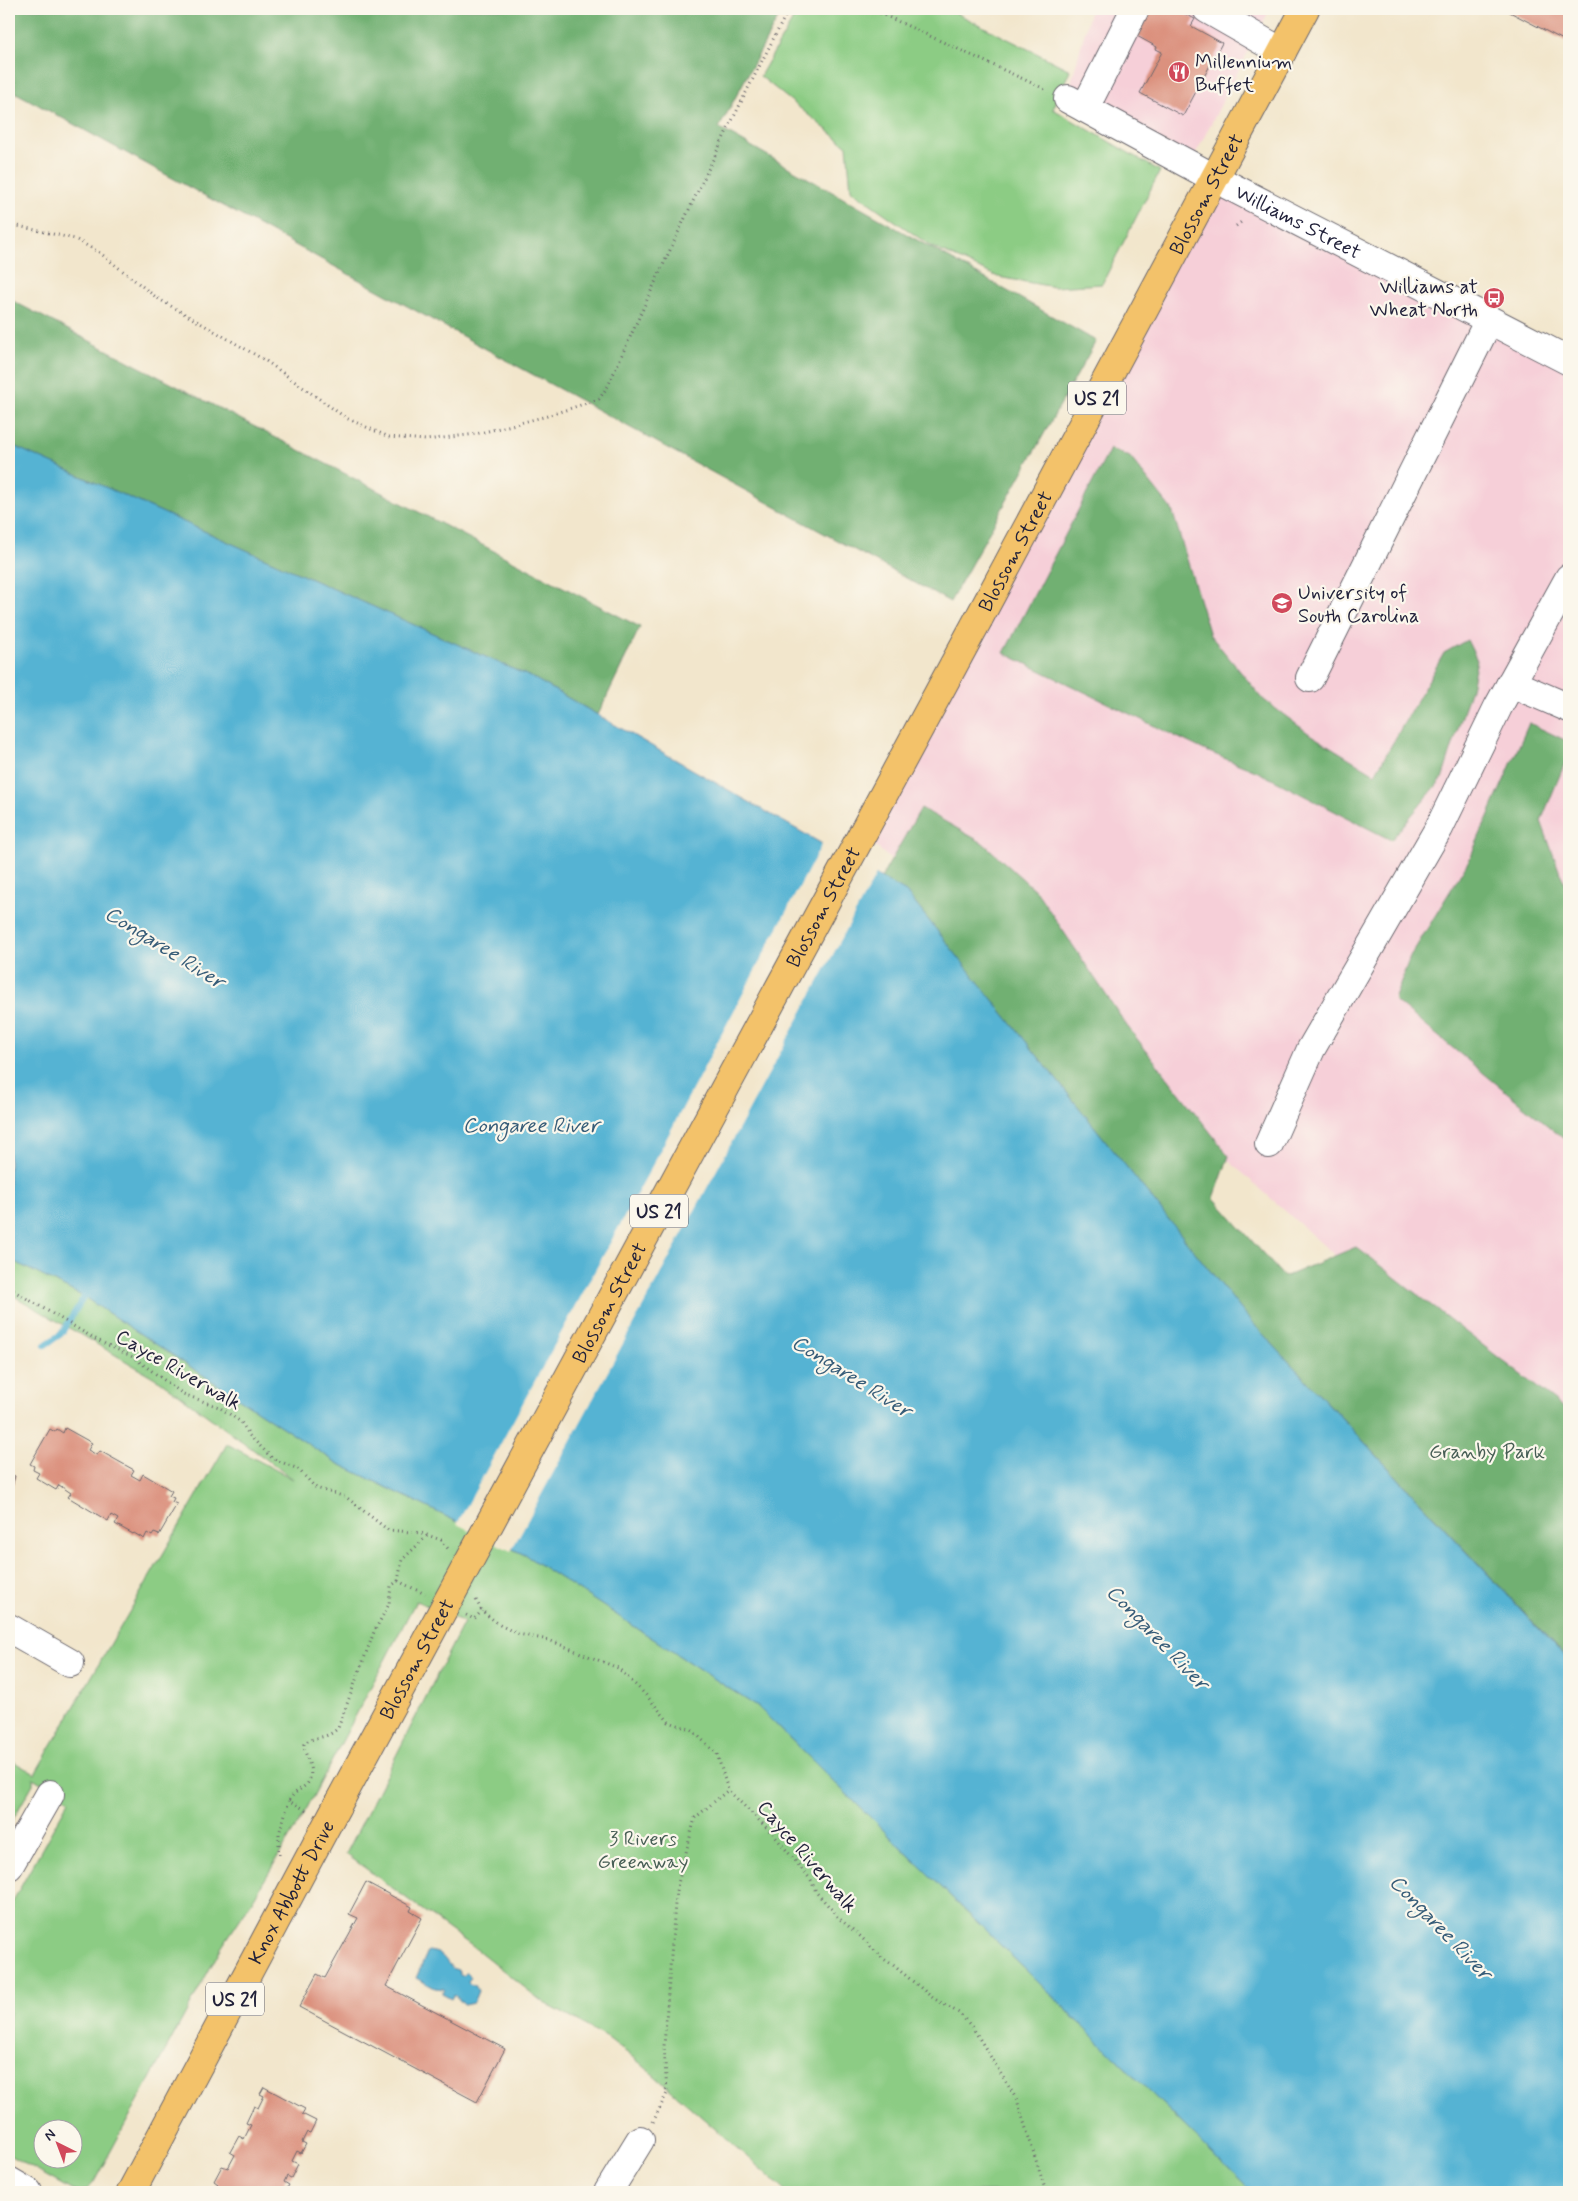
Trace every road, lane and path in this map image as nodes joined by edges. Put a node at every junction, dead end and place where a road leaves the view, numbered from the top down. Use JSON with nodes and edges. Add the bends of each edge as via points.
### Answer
{"nodes":[{"id":1,"x":789,"y":9,"type":"edge"},
{"id":2,"x":871,"y":9,"type":"edge"},
{"id":3,"x":1135,"y":9,"type":"edge"},
{"id":4,"x":1207,"y":9,"type":"edge"},
{"id":5,"x":1305,"y":9,"type":"edge"},
{"id":6,"x":1282,"y":52,"type":"junction"},
{"id":7,"x":1077,"y":104,"type":"junction"},
{"id":8,"x":1214,"y":178,"type":"junction"},
{"id":9,"x":9,"y":224,"type":"edge"},
{"id":10,"x":1489,"y":320,"type":"junction"},
{"id":11,"x":1569,"y":361,"type":"edge"},
{"id":12,"x":1569,"y":578,"type":"edge"},
{"id":13,"x":1310,"y":678,"type":"dead end"},
{"id":14,"x":1511,"y":683,"type":"junction"},
{"id":15,"x":1569,"y":708,"type":"edge"},
{"id":16,"x":1269,"y":1144,"type":"dead end"},
{"id":17,"x":9,"y":1288,"type":"edge"},
{"id":18,"x":428,"y":1535,"type":"junction"},
{"id":19,"x":451,"y":1554,"type":"dead end"},
{"id":20,"x":398,"y":1581,"type":"junction"},
{"id":21,"x":473,"y":1595,"type":"dead end"},
{"id":22,"x":432,"y":1598,"type":"dead end"},
{"id":23,"x":457,"y":1610,"type":"dead end"},
{"id":24,"x":482,"y":1611,"type":"junction"},
{"id":25,"x":9,"y":1628,"type":"edge"},
{"id":26,"x":70,"y":1663,"type":"dead end"},
{"id":27,"x":728,"y":1790,"type":"junction"},
{"id":28,"x":50,"y":1794,"type":"dead end"},
{"id":29,"x":289,"y":1801,"type":"junction"},
{"id":30,"x":338,"y":1804,"type":"joint"},
{"id":31,"x":306,"y":1810,"type":"dead end"},
{"id":32,"x":279,"y":1855,"type":"dead end"},
{"id":33,"x":9,"y":1866,"type":"edge"},
{"id":34,"x":640,"y":2140,"type":"joint"},
{"id":35,"x":9,"y":2181,"type":"edge"},
{"id":36,"x":28,"y":2192,"type":"edge"},
{"id":37,"x":131,"y":2192,"type":"edge"},
{"id":38,"x":608,"y":2192,"type":"edge"},
{"id":39,"x":1046,"y":2192,"type":"edge"}],
"edges":[{"from":1,"to":9,"type":"path","via":[[746,90],[658,273],[608,386],[599,399],[548,416],[468,435],[426,440],[389,437],[346,418],[266,361],[157,298],[100,253],[75,239]]},
{"from":2,"to":7,"type":"path"},
{"from":3,"to":7,"type":"street"},
{"from":4,"to":6,"type":"street"},
{"from":5,"to":6,"type":"main road","name":"Blossom Street","number":"US 21"},
{"from":6,"to":8,"type":"main road","name":"Blossom Street","number":"US 21"},
{"from":7,"to":8,"type":"street","name":"Williams Street"},
{"from":8,"to":10,"type":"street","name":"Williams Street"},
{"from":8,"to":30,"type":"main road","name":"Blossom Street","number":"US 21","bridge":true},
{"from":10,"to":11,"type":"street","name":"Williams Street"},
{"from":10,"to":13,"type":"street"},
{"from":12,"to":14,"type":"street"},
{"from":14,"to":15,"type":"street"},
{"from":14,"to":16,"type":"street","via":[[1439,828],[1311,1049]]},
{"from":17,"to":18,"type":"path","name":"Cayce Riverwalk","via":[[134,1357],[183,1394],[225,1411],[241,1422],[272,1458],[298,1469],[316,1488],[346,1497],[388,1530]]},
{"from":18,"to":19,"type":"path","name":"Cayce Riverwalk","via":[[441,1540]]},
{"from":18,"to":20,"type":"path","via":[[402,1560]]},
{"from":20,"to":22,"type":"path"},
{"from":20,"to":29,"type":"path","via":[[391,1586],[389,1604],[374,1632],[338,1728],[329,1735],[304,1744],[311,1768],[309,1782],[294,1792]]},
{"from":21,"to":24,"type":"path","name":"Cayce Riverwalk"},
{"from":23,"to":24,"type":"path","via":[[474,1619]]},
{"from":24,"to":27,"type":"path","name":"Cayce Riverwalk","via":[[518,1634],[549,1640],[618,1668],[669,1722],[692,1730],[717,1754]]},
{"from":25,"to":26,"type":"street"},
{"from":27,"to":34,"type":"path","via":[[695,1818],[676,1891],[664,2046],[667,2093],[657,2118]]},
{"from":27,"to":39,"type":"path","name":"Cayce Riverwalk","via":[[773,1834],[840,1920],[882,1958],[933,1998],[959,2013],[973,2028],[1017,2100]]},
{"from":28,"to":33,"type":"street"},
{"from":29,"to":31,"type":"path"},
{"from":29,"to":32,"type":"path","via":[[279,1834]]},
{"from":30,"to":37,"type":"main road","name":"Knox Abbott Drive","number":"US 21"},
{"from":34,"to":38,"type":"street"},
{"from":35,"to":36,"type":"street"}]}
